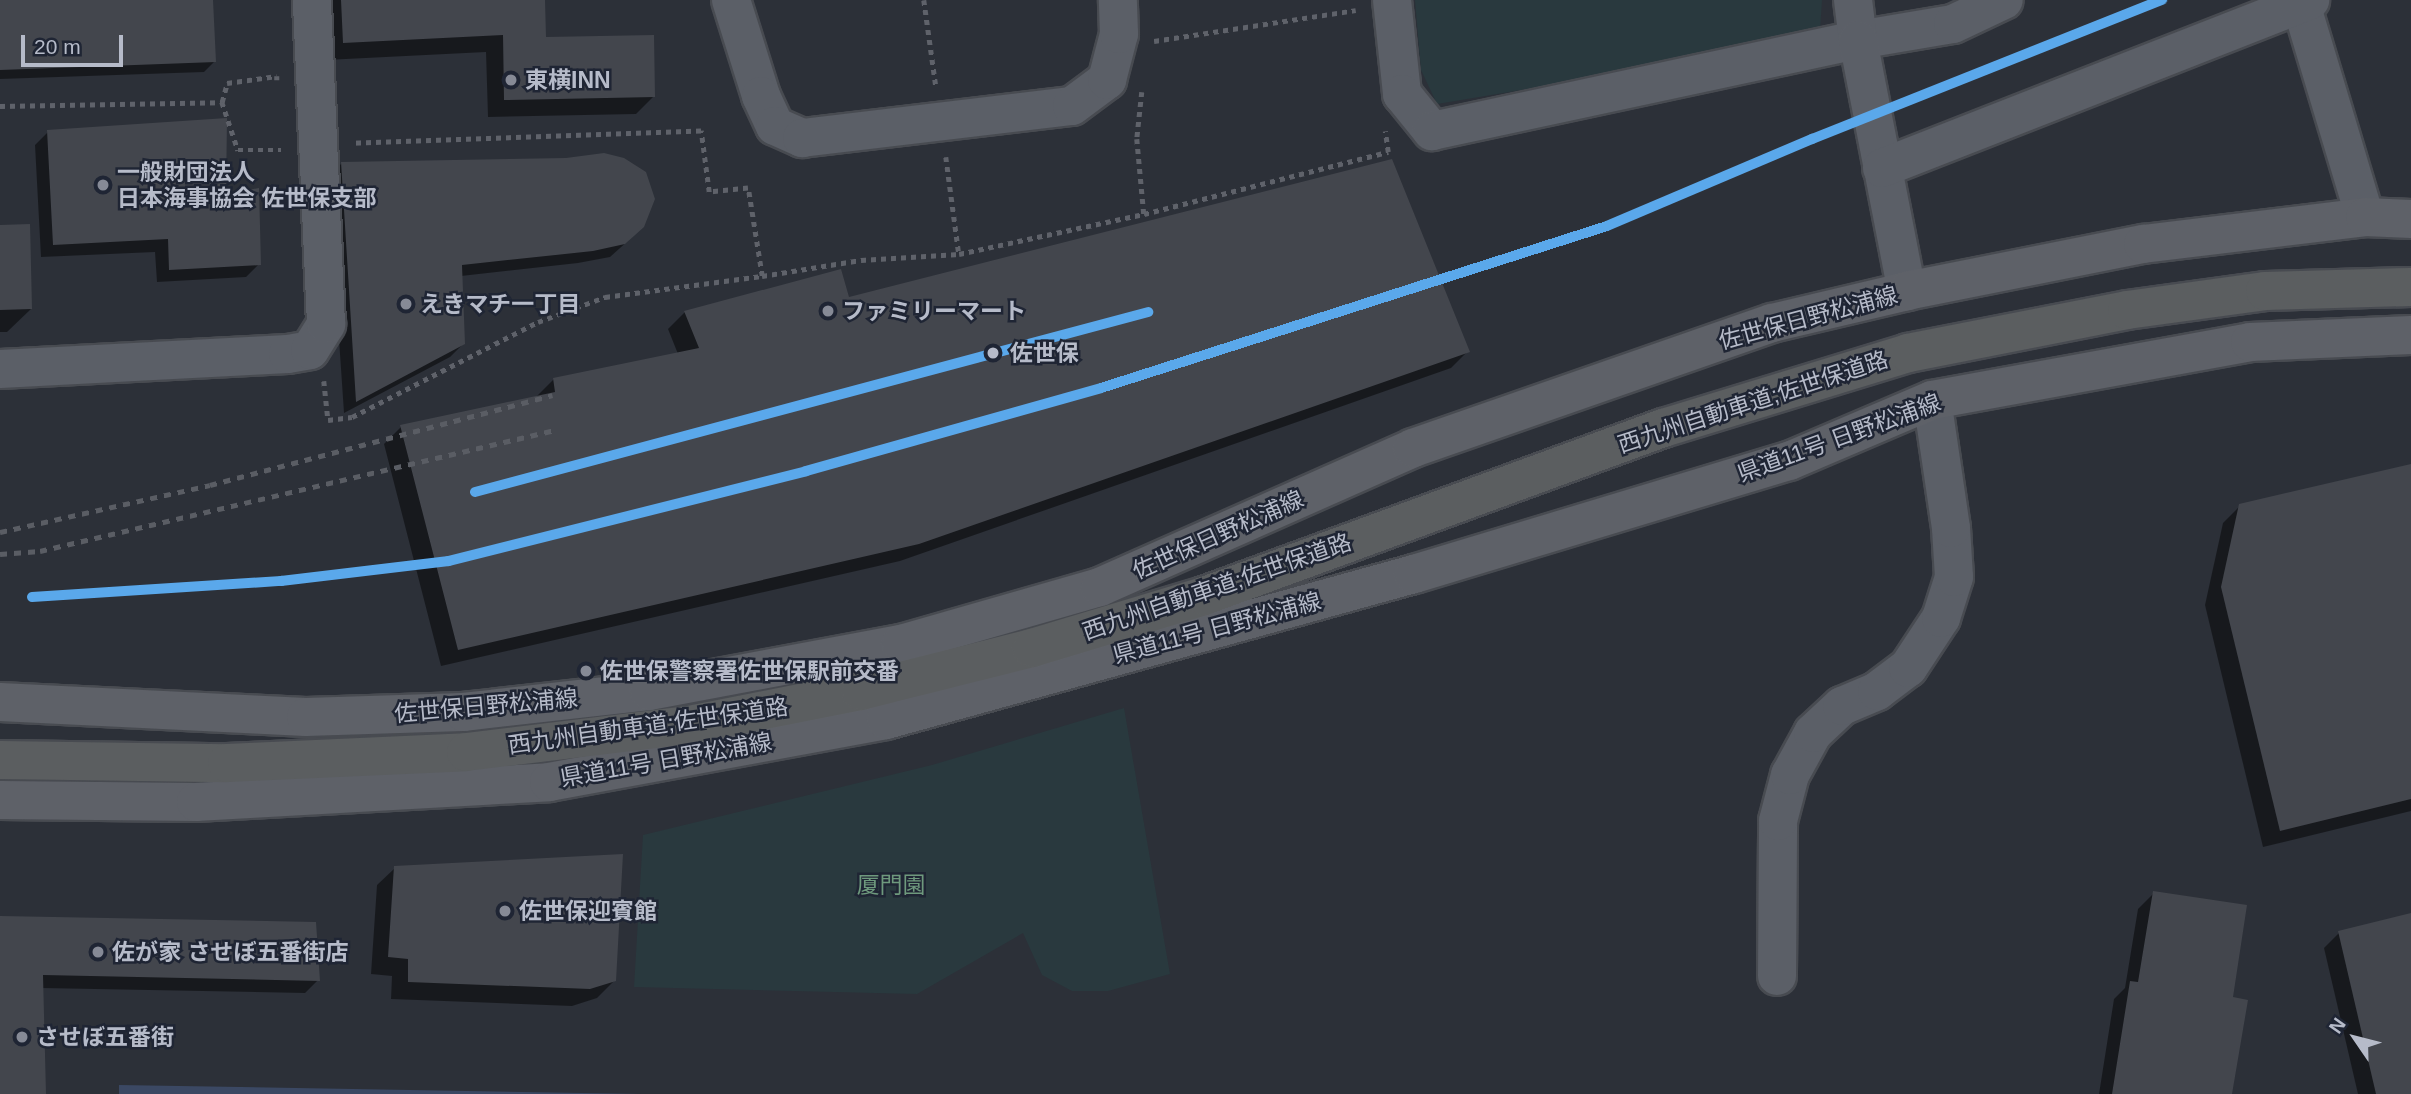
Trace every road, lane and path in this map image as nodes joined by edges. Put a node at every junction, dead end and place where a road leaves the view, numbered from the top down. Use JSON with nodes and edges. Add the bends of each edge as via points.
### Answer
{"nodes":[{"id":1,"x":312,"y":0,"type":"edge"},
{"id":2,"x":731,"y":0,"type":"edge"},
{"id":3,"x":1118,"y":0,"type":"edge"},
{"id":4,"x":1853,"y":0,"type":"edge"},
{"id":5,"x":2004,"y":0,"type":"edge"},
{"id":6,"x":2306,"y":2,"type":"edge"},
{"id":7,"x":1379,"y":4,"type":"edge"},
{"id":8,"x":1858,"y":40,"type":"junction"},
{"id":9,"x":1146,"y":42,"type":"dead end"},
{"id":10,"x":1142,"y":83,"type":"dead end"},
{"id":11,"x":278,"y":88,"type":"dead end"},
{"id":12,"x":222,"y":102,"type":"junction"},
{"id":13,"x":0,"y":106,"type":"edge"},
{"id":14,"x":1384,"y":126,"type":"dead end"},
{"id":15,"x":281,"y":141,"type":"dead end"},
{"id":16,"x":319,"y":144,"type":"junction"},
{"id":17,"x":281,"y":150,"type":"junction"},
{"id":18,"x":1882,"y":168,"type":"junction"},
{"id":19,"x":1144,"y":214,"type":"junction"},
{"id":20,"x":2365,"y":217,"type":"junction"},
{"id":21,"x":2411,"y":219,"type":"edge"},
{"id":22,"x":762,"y":276,"type":"junction"},
{"id":23,"x":2411,"y":287,"type":"edge"},
{"id":24,"x":1907,"y":291,"type":"junction"},
{"id":25,"x":326,"y":324,"type":"junction"},
{"id":26,"x":2411,"y":335,"type":"edge"},
{"id":27,"x":0,"y":369,"type":"edge"},
{"id":28,"x":1932,"y":400,"type":"junction"},
{"id":29,"x":0,"y":702,"type":"edge"},
{"id":30,"x":0,"y":760,"type":"edge"},
{"id":31,"x":0,"y":800,"type":"edge"},
{"id":32,"x":1777,"y":976,"type":"dead end"}],
"edges":[{"from":1,"to":16,"type":"street"},
{"from":2,"to":3,"type":"street","via":[[775,126],[802,138],[1072,106],[1107,80],[1119,34]]},
{"from":4,"to":8,"type":"street"},
{"from":5,"to":8,"type":"street","via":[[1953,24]]},
{"from":6,"to":18,"type":"street"},
{"from":6,"to":20,"type":"street"},
{"from":7,"to":8,"type":"street","via":[[1402,94],[1432,131]]},
{"from":7,"to":9,"type":"path"},
{"from":8,"to":18,"type":"street"},
{"from":10,"to":19,"type":"path","via":[[1138,139]]},
{"from":11,"to":12,"type":"path","via":[[277,76],[227,83]]},
{"from":12,"to":13,"type":"path"},
{"from":12,"to":17,"type":"path","via":[[238,150]]},
{"from":14,"to":19,"type":"path","via":[[1388,152]]},
{"from":15,"to":17,"type":"path"},
{"from":16,"to":17,"type":"path"},
{"from":16,"to":22,"type":"path","via":[[701,131],[709,192],[748,188]]},
{"from":16,"to":25,"type":"street"},
{"from":18,"to":24,"type":"street"},
{"from":19,"to":22,"type":"path","via":[[959,254],[860,260]]},
{"from":20,"to":21,"type":"main road","name":"佐世保日野松浦線"},
{"from":20,"to":24,"type":"main road","name":"佐世保日野松浦線","via":[[2143,244]]},
{"from":22,"to":25,"type":"path","via":[[605,297],[538,323],[352,416],[328,420]]},
{"from":23,"to":30,"type":"highway","name":"西九州自動車道;佐世保道路","via":[[2265,291],[2127,310],[1908,354],[1663,428],[1205,596],[1032,648],[848,694],[689,725],[466,752],[227,763]]},
{"from":24,"to":29,"type":"main road","name":"佐世保日野松浦線","via":[[1772,323],[1425,444],[1100,587],[901,644],[649,691],[463,712],[306,717]]},
{"from":25,"to":27,"type":"street","via":[[310,350],[288,354]]},
{"from":26,"to":28,"type":"main road","name":"県道11号 日野松浦線","via":[[2250,342]]},
{"from":28,"to":31,"type":"main road","name":"県道11号 日野松浦線","via":[[1789,461],[1413,573],[886,720],[549,782],[196,802]]},
{"from":28,"to":32,"type":"street","via":[[1954,577],[1941,618],[1908,668],[1877,691],[1842,706],[1814,733],[1790,775],[1778,821]]}]}
